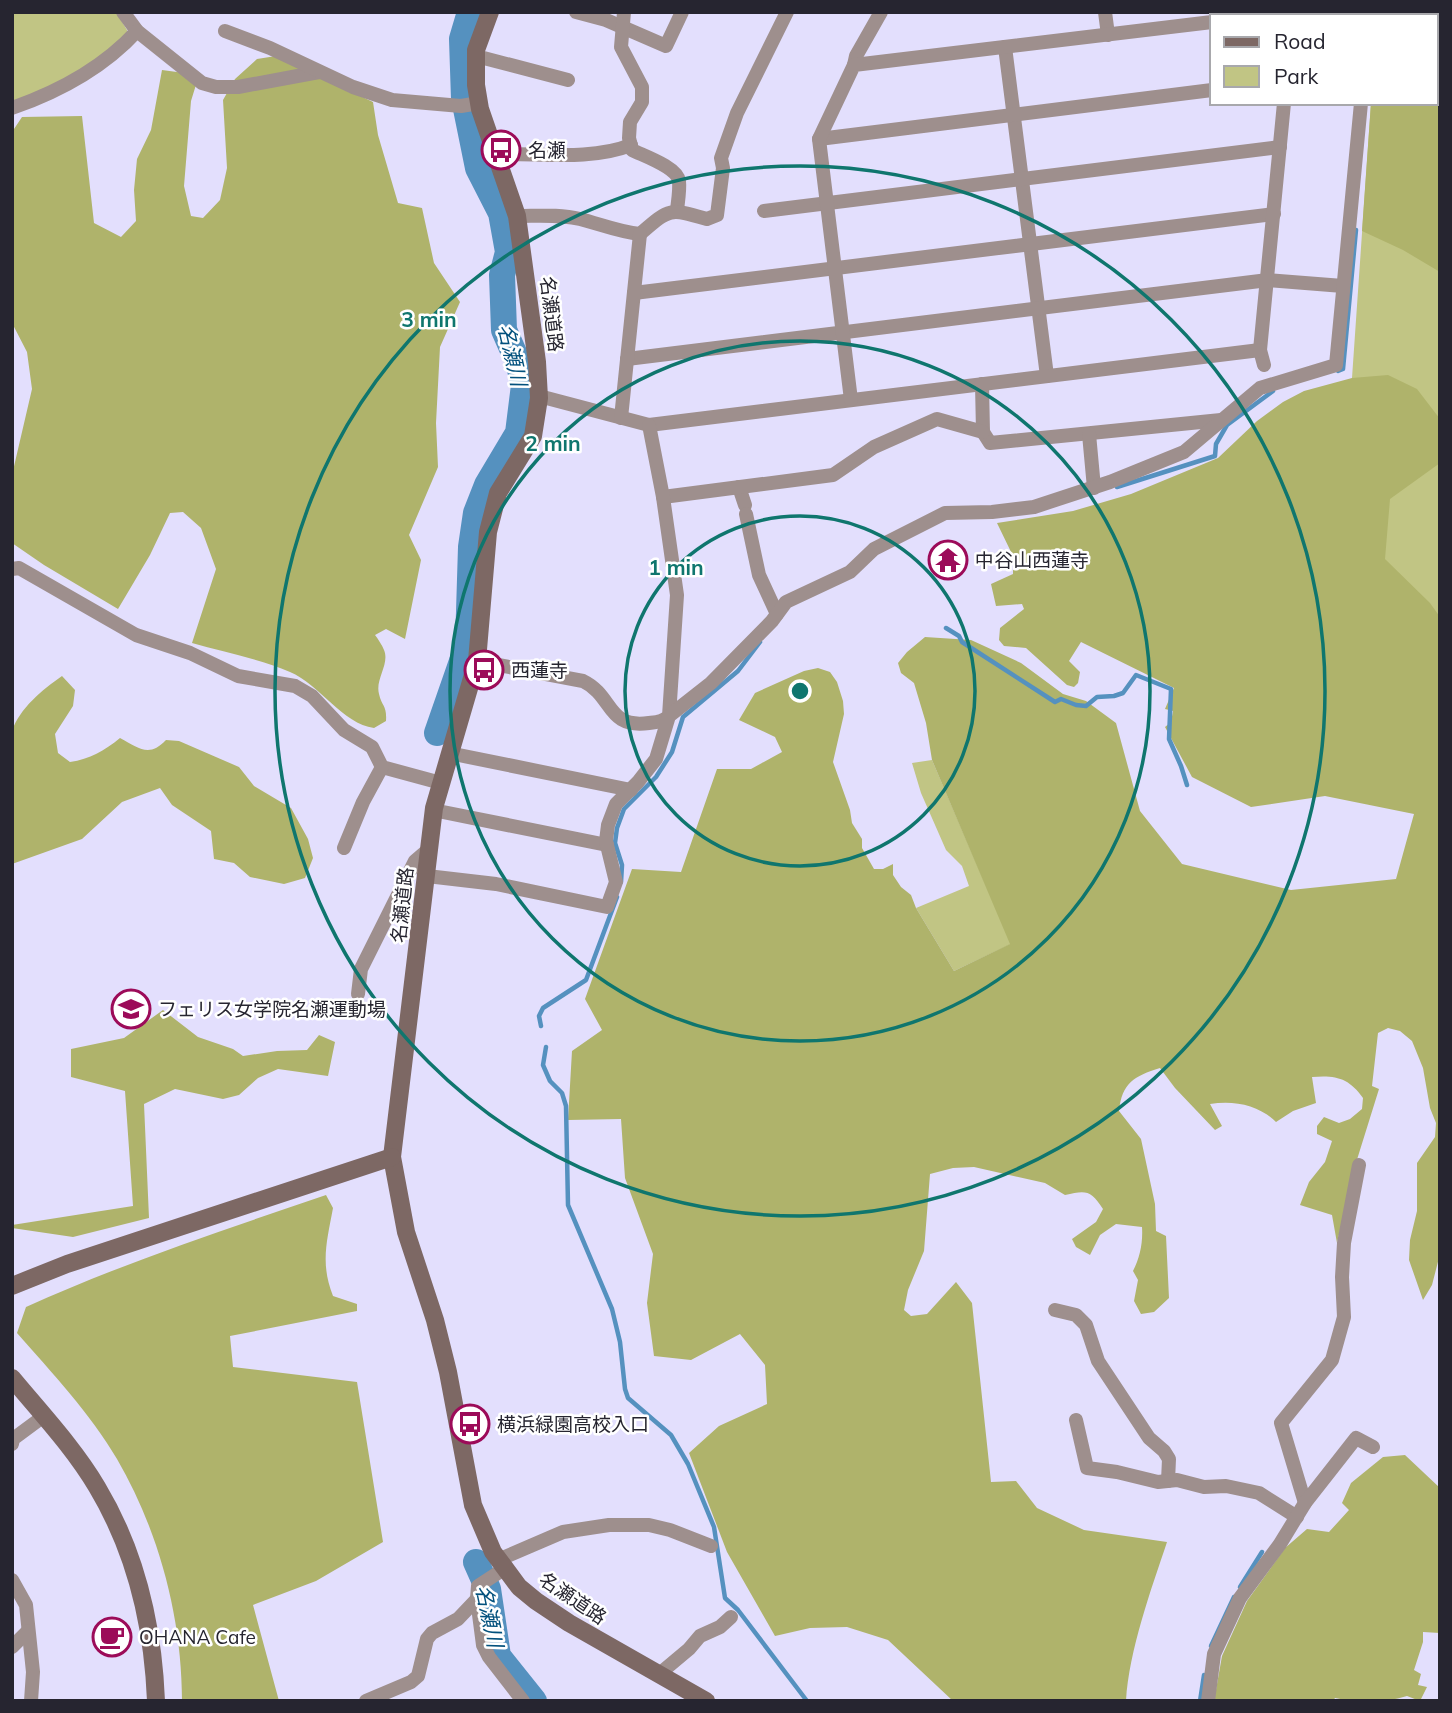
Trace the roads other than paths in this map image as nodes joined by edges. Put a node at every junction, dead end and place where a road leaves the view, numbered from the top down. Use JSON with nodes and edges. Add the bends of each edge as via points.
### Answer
{"nodes":[{"id":1,"x":123,"y":12,"type":"edge"},
{"id":2,"x":489,"y":12,"type":"edge"},
{"id":3,"x":576,"y":12,"type":"edge"},
{"id":4,"x":682,"y":12,"type":"edge"},
{"id":5,"x":787,"y":12,"type":"edge"},
{"id":6,"x":880,"y":12,"type":"edge"},
{"id":7,"x":1105,"y":12,"type":"edge"},
{"id":8,"x":623,"y":20,"type":"edge"},
{"id":9,"x":1210,"y":22,"type":"edge"},
{"id":10,"x":136,"y":31,"type":"junction"},
{"id":11,"x":225,"y":31,"type":"dead end"},
{"id":12,"x":1108,"y":35,"type":"junction"},
{"id":13,"x":1005,"y":47,"type":"junction"},
{"id":14,"x":476,"y":56,"type":"junction"},
{"id":15,"x":855,"y":65,"type":"junction"},
{"id":16,"x":320,"y":72,"type":"junction"},
{"id":17,"x":568,"y":80,"type":"dead end"},
{"id":18,"x":1210,"y":90,"type":"edge"},
{"id":19,"x":470,"y":105,"type":"junction"},
{"id":20,"x":1284,"y":105,"type":"edge"},
{"id":21,"x":1361,"y":105,"type":"edge"},
{"id":22,"x":12,"y":108,"type":"edge"},
{"id":23,"x":1014,"y":114,"type":"junction"},
{"id":24,"x":819,"y":139,"type":"junction"},
{"id":25,"x":631,"y":145,"type":"junction"},
{"id":26,"x":1280,"y":147,"type":"junction"},
{"id":27,"x":496,"y":154,"type":"junction"},
{"id":28,"x":1022,"y":179,"type":"junction"},
{"id":29,"x":827,"y":203,"type":"junction"},
{"id":30,"x":677,"y":210,"type":"junction"},
{"id":31,"x":764,"y":211,"type":"dead end"},
{"id":32,"x":1274,"y":214,"type":"junction"},
{"id":33,"x":517,"y":216,"type":"junction"},
{"id":34,"x":640,"y":234,"type":"junction"},
{"id":35,"x":1030,"y":242,"type":"junction"},
{"id":36,"x":834,"y":267,"type":"junction"},
{"id":37,"x":1268,"y":280,"type":"junction"},
{"id":38,"x":1343,"y":286,"type":"junction"},
{"id":39,"x":634,"y":293,"type":"junction"},
{"id":40,"x":1038,"y":307,"type":"junction"},
{"id":41,"x":842,"y":333,"type":"junction"},
{"id":42,"x":1260,"y":350,"type":"junction"},
{"id":43,"x":627,"y":359,"type":"junction"},
{"id":44,"x":1047,"y":376,"type":"junction"},
{"id":45,"x":1266,"y":377,"type":"junction"},
{"id":46,"x":982,"y":384,"type":"junction"},
{"id":47,"x":539,"y":396,"type":"junction"},
{"id":48,"x":851,"y":400,"type":"junction"},
{"id":49,"x":621,"y":418,"type":"junction"},
{"id":50,"x":1223,"y":420,"type":"junction"},
{"id":51,"x":649,"y":425,"type":"junction"},
{"id":52,"x":983,"y":432,"type":"junction"},
{"id":53,"x":1089,"y":434,"type":"junction"},
{"id":54,"x":739,"y":487,"type":"junction"},
{"id":55,"x":1094,"y":488,"type":"junction"},
{"id":56,"x":663,"y":497,"type":"junction"},
{"id":57,"x":12,"y":569,"type":"edge"},
{"id":58,"x":777,"y":614,"type":"junction"},
{"id":59,"x":477,"y":661,"type":"junction"},
{"id":60,"x":669,"y":716,"type":"junction"},
{"id":61,"x":449,"y":753,"type":"junction"},
{"id":62,"x":382,"y":767,"type":"junction"},
{"id":63,"x":441,"y":783,"type":"junction"},
{"id":64,"x":631,"y":790,"type":"junction"},
{"id":65,"x":433,"y":810,"type":"junction"},
{"id":66,"x":607,"y":845,"type":"junction"},
{"id":67,"x":344,"y":848,"type":"dead end"},
{"id":68,"x":429,"y":849,"type":"junction"},
{"id":69,"x":426,"y":876,"type":"junction"},
{"id":70,"x":358,"y":994,"type":"dead end"},
{"id":71,"x":392,"y":1157,"type":"junction"},
{"id":72,"x":1359,"y":1165,"type":"dead end"},
{"id":73,"x":12,"y":1286,"type":"edge"},
{"id":74,"x":1055,"y":1310,"type":"dead end"},
{"id":75,"x":12,"y":1378,"type":"edge"},
{"id":76,"x":44,"y":1416,"type":"junction"},
{"id":77,"x":1076,"y":1420,"type":"dead end"},
{"id":78,"x":12,"y":1444,"type":"edge"},
{"id":79,"x":1373,"y":1447,"type":"dead end"},
{"id":80,"x":1168,"y":1481,"type":"junction"},
{"id":81,"x":1305,"y":1503,"type":"junction"},
{"id":82,"x":1297,"y":1517,"type":"junction"},
{"id":83,"x":711,"y":1546,"type":"dead end"},
{"id":84,"x":498,"y":1569,"type":"junction"},
{"id":85,"x":12,"y":1580,"type":"edge"},
{"id":86,"x":477,"y":1592,"type":"junction"},
{"id":87,"x":731,"y":1617,"type":"dead end"},
{"id":88,"x":28,"y":1631,"type":"junction"},
{"id":89,"x":12,"y":1647,"type":"edge"},
{"id":90,"x":659,"y":1675,"type":"junction"},
{"id":91,"x":31,"y":1701,"type":"edge"},
{"id":92,"x":156,"y":1701,"type":"edge"},
{"id":93,"x":366,"y":1701,"type":"edge"},
{"id":94,"x":523,"y":1701,"type":"edge"},
{"id":95,"x":706,"y":1701,"type":"edge"},
{"id":96,"x":1208,"y":1701,"type":"edge"}],
"edges":[{"from":1,"to":10,"type":"street"},
{"from":2,"to":14,"type":"street","name":"名瀬道路"},
{"from":3,"to":8,"type":"street"},
{"from":4,"to":8,"type":"street","via":[[666,46]]},
{"from":5,"to":30,"type":"street","via":[[737,113],[722,158],[720,215],[707,219]]},
{"from":6,"to":15,"type":"street"},
{"from":7,"to":12,"type":"street"},
{"from":8,"to":25,"type":"street","via":[[621,47],[642,87],[642,102],[630,122]]},
{"from":9,"to":12,"type":"street"},
{"from":10,"to":16,"type":"street","via":[[202,83],[216,87]]},
{"from":10,"to":22,"type":"street","via":[[77,78]]},
{"from":11,"to":16,"type":"street"},
{"from":12,"to":13,"type":"street"},
{"from":13,"to":15,"type":"street"},
{"from":13,"to":23,"type":"street"},
{"from":14,"to":17,"type":"street"},
{"from":14,"to":19,"type":"street","name":"名瀬道路","via":[[476,85]]},
{"from":15,"to":24,"type":"street"},
{"from":16,"to":19,"type":"street","via":[[392,100]]},
{"from":18,"to":23,"type":"street"},
{"from":19,"to":27,"type":"street","name":"名瀬道路"},
{"from":20,"to":26,"type":"street"},
{"from":21,"to":38,"type":"street"},
{"from":23,"to":24,"type":"street"},
{"from":23,"to":28,"type":"street"},
{"from":24,"to":29,"type":"street"},
{"from":25,"to":27,"type":"street","via":[[597,154]]},
{"from":25,"to":30,"type":"street","via":[[632,150],[677,174]]},
{"from":26,"to":28,"type":"street"},
{"from":26,"to":32,"type":"street"},
{"from":27,"to":33,"type":"street","name":"名瀬道路"},
{"from":28,"to":29,"type":"street"},
{"from":28,"to":35,"type":"street"},
{"from":29,"to":31,"type":"street"},
{"from":29,"to":36,"type":"street"},
{"from":30,"to":34,"type":"street","via":[[663,214]]},
{"from":32,"to":35,"type":"street"},
{"from":32,"to":37,"type":"street"},
{"from":33,"to":34,"type":"street","via":[[578,218],[618,232]]},
{"from":33,"to":47,"type":"street","name":"名瀬道路"},
{"from":34,"to":39,"type":"street"},
{"from":35,"to":36,"type":"street"},
{"from":35,"to":40,"type":"street"},
{"from":36,"to":39,"type":"street"},
{"from":36,"to":41,"type":"street"},
{"from":37,"to":38,"type":"street"},
{"from":37,"to":40,"type":"street"},
{"from":37,"to":42,"type":"street"},
{"from":38,"to":45,"type":"street","via":[[1336,365]]},
{"from":39,"to":43,"type":"street"},
{"from":40,"to":41,"type":"street"},
{"from":40,"to":44,"type":"street"},
{"from":41,"to":43,"type":"street"},
{"from":41,"to":48,"type":"street"},
{"from":42,"to":44,"type":"street"},
{"from":42,"to":45,"type":"street"},
{"from":43,"to":49,"type":"street"},
{"from":44,"to":46,"type":"street"},
{"from":45,"to":50,"type":"street","via":[[1260,388]]},
{"from":46,"to":48,"type":"street"},
{"from":46,"to":52,"type":"street"},
{"from":47,"to":49,"type":"street"},
{"from":47,"to":59,"type":"street","name":"名瀬道路","via":[[533,436],[498,493],[488,532]]},
{"from":48,"to":51,"type":"street"},
{"from":49,"to":51,"type":"street"},
{"from":50,"to":53,"type":"street"},
{"from":50,"to":55,"type":"street","via":[[1184,452]]},
{"from":51,"to":56,"type":"street"},
{"from":52,"to":53,"type":"street","via":[[990,443]]},
{"from":52,"to":54,"type":"street","via":[[937,419],[874,447],[833,475]]},
{"from":53,"to":55,"type":"street"},
{"from":54,"to":56,"type":"street"},
{"from":54,"to":58,"type":"street","via":[[759,575]]},
{"from":55,"to":58,"type":"street","via":[[1034,508],[945,513],[874,550],[850,572],[786,602]]},
{"from":56,"to":60,"type":"street","via":[[677,595]]},
{"from":57,"to":62,"type":"street","via":[[19,568],[136,635],[238,676],[295,687],[312,696],[344,730],[372,747]]},
{"from":58,"to":60,"type":"street","via":[[711,683]]},
{"from":59,"to":60,"type":"street","via":[[583,681],[593,686],[617,718],[629,724],[662,722]]},
{"from":59,"to":61,"type":"street","name":"名瀬道路"},
{"from":60,"to":64,"type":"street","via":[[656,759]]},
{"from":61,"to":63,"type":"street","name":"名瀬道路"},
{"from":61,"to":64,"type":"street"},
{"from":62,"to":63,"type":"street"},
{"from":62,"to":67,"type":"street"},
{"from":63,"to":65,"type":"street","name":"名瀬道路"},
{"from":64,"to":66,"type":"street","via":[[616,804]]},
{"from":65,"to":66,"type":"street"},
{"from":65,"to":68,"type":"street","name":"名瀬道路"},
{"from":66,"to":69,"type":"street","via":[[616,882],[607,907],[496,884]]},
{"from":68,"to":69,"type":"street","name":"名瀬道路"},
{"from":68,"to":70,"type":"street","via":[[415,861],[361,969]]},
{"from":69,"to":71,"type":"street","name":"名瀬道路"},
{"from":71,"to":73,"type":"street"},
{"from":71,"to":84,"type":"street","name":"名瀬道路","via":[[406,1232],[448,1372],[473,1505]]},
{"from":72,"to":81,"type":"street","via":[[1344,1243],[1344,1317],[1336,1349],[1281,1423]]},
{"from":74,"to":80,"type":"street","via":[[1076,1315],[1086,1325],[1111,1383],[1169,1459]]},
{"from":75,"to":76,"type":"street"},
{"from":76,"to":78,"type":"street"},
{"from":76,"to":92,"type":"street","via":[[97,1487],[135,1571],[147,1616]]},
{"from":77,"to":80,"type":"street","via":[[1087,1468]]},
{"from":79,"to":81,"type":"street","via":[[1356,1438]]},
{"from":80,"to":82,"type":"street","via":[[1259,1493]]},
{"from":81,"to":82,"type":"street"},
{"from":82,"to":96,"type":"street","via":[[1240,1598],[1214,1654]]},
{"from":83,"to":84,"type":"street","via":[[649,1525],[609,1525],[563,1532]]},
{"from":84,"to":86,"type":"street"},
{"from":84,"to":90,"type":"street","name":"名瀬道路","via":[[569,1623]]},
{"from":85,"to":88,"type":"street","via":[[26,1605]]},
{"from":86,"to":93,"type":"street","via":[[458,1619],[427,1639],[418,1676]]},
{"from":86,"to":94,"type":"street","via":[[483,1645]]},
{"from":87,"to":90,"type":"street","via":[[700,1636]]},
{"from":88,"to":89,"type":"street"},
{"from":88,"to":91,"type":"street"},
{"from":90,"to":95,"type":"street","name":"名瀬道路"}]}
